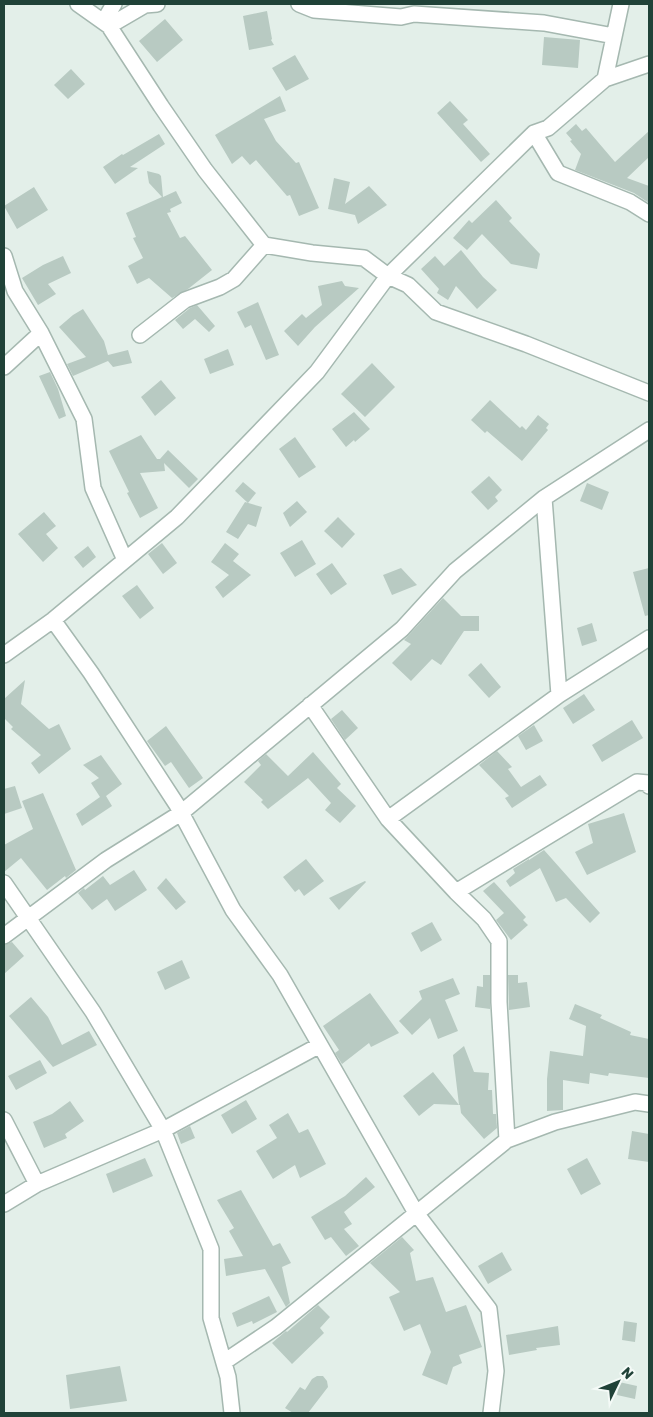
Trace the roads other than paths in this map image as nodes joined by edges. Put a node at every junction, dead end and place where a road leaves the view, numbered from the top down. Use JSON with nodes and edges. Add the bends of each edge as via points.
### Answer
{"nodes":[{"id":1,"x":78,"y":4,"type":"edge"},
{"id":2,"x":114,"y":4,"type":"edge"},
{"id":3,"x":158,"y":4,"type":"edge"},
{"id":4,"x":299,"y":4,"type":"edge"},
{"id":5,"x":621,"y":4,"type":"edge"},
{"id":6,"x":107,"y":24,"type":"junction"},
{"id":7,"x":614,"y":36,"type":"junction"},
{"id":8,"x":649,"y":64,"type":"edge"},
{"id":9,"x":605,"y":80,"type":"junction"},
{"id":10,"x":534,"y":133,"type":"junction"},
{"id":11,"x":649,"y":214,"type":"edge"},
{"id":12,"x":264,"y":245,"type":"junction"},
{"id":13,"x":4,"y":256,"type":"edge"},
{"id":14,"x":388,"y":276,"type":"junction"},
{"id":15,"x":41,"y":333,"type":"junction"},
{"id":16,"x":140,"y":336,"type":"dead end"},
{"id":17,"x":4,"y":367,"type":"edge"},
{"id":18,"x":649,"y":394,"type":"edge"},
{"id":19,"x":649,"y":430,"type":"edge"},
{"id":20,"x":544,"y":498,"type":"junction"},
{"id":21,"x":125,"y":560,"type":"junction"},
{"id":22,"x":53,"y":620,"type":"junction"},
{"id":23,"x":649,"y":638,"type":"edge"},
{"id":24,"x":4,"y":655,"type":"edge"},
{"id":25,"x":559,"y":695,"type":"junction"},
{"id":26,"x":310,"y":705,"type":"junction"},
{"id":27,"x":649,"y":786,"type":"edge"},
{"id":28,"x":180,"y":812,"type":"junction"},
{"id":29,"x":388,"y":819,"type":"junction"},
{"id":30,"x":4,"y":883,"type":"edge"},
{"id":31,"x":456,"y":892,"type":"junction"},
{"id":32,"x":28,"y":918,"type":"junction"},
{"id":33,"x":4,"y":936,"type":"edge"},
{"id":34,"x":320,"y":1045,"type":"junction"},
{"id":35,"x":649,"y":1104,"type":"edge"},
{"id":36,"x":4,"y":1120,"type":"edge"},
{"id":37,"x":163,"y":1130,"type":"junction"},
{"id":38,"x":507,"y":1140,"type":"junction"},
{"id":39,"x":37,"y":1184,"type":"junction"},
{"id":40,"x":4,"y":1204,"type":"edge"},
{"id":41,"x":416,"y":1213,"type":"junction"},
{"id":42,"x":224,"y":1362,"type":"junction"},
{"id":43,"x":232,"y":1413,"type":"edge"},
{"id":44,"x":491,"y":1413,"type":"edge"}],
"edges":[{"from":1,"to":6,"type":"street"},
{"from":2,"to":6,"type":"street"},
{"from":3,"to":6,"type":"street","via":[[145,5]]},
{"from":4,"to":7,"type":"street","via":[[314,10],[401,17],[414,14],[544,23]]},
{"from":5,"to":7,"type":"street"},
{"from":6,"to":12,"type":"street","via":[[205,170]]},
{"from":7,"to":9,"type":"street"},
{"from":8,"to":9,"type":"street"},
{"from":9,"to":10,"type":"street","via":[[548,128]]},
{"from":10,"to":11,"type":"street","via":[[558,173],[630,202]]},
{"from":10,"to":14,"type":"street"},
{"from":12,"to":14,"type":"street","via":[[312,254],[364,258]]},
{"from":12,"to":16,"type":"street","via":[[234,279],[185,300]]},
{"from":13,"to":15,"type":"street","via":[[15,291]]},
{"from":14,"to":18,"type":"street","via":[[408,285],[436,312]]},
{"from":14,"to":21,"type":"street","via":[[317,372],[177,517]]},
{"from":15,"to":17,"type":"street"},
{"from":15,"to":21,"type":"street","via":[[84,419],[93,488]]},
{"from":19,"to":20,"type":"street"},
{"from":20,"to":25,"type":"street"},
{"from":20,"to":26,"type":"street","via":[[456,571],[402,629]]},
{"from":21,"to":22,"type":"street"},
{"from":22,"to":24,"type":"street"},
{"from":22,"to":28,"type":"street"},
{"from":23,"to":25,"type":"street"},
{"from":25,"to":29,"type":"street"},
{"from":26,"to":28,"type":"street"},
{"from":26,"to":29,"type":"street"},
{"from":27,"to":31,"type":"street","via":[[648,783],[637,782]]},
{"from":28,"to":32,"type":"street","via":[[106,860]]},
{"from":28,"to":34,"type":"street","via":[[233,910],[280,974]]},
{"from":29,"to":31,"type":"street"},
{"from":30,"to":32,"type":"street"},
{"from":31,"to":38,"type":"street","via":[[484,919],[499,942]]},
{"from":32,"to":33,"type":"street"},
{"from":32,"to":37,"type":"street","via":[[93,1012]]},
{"from":34,"to":37,"type":"street"},
{"from":34,"to":41,"type":"street"},
{"from":35,"to":38,"type":"street","via":[[635,1102],[555,1122]]},
{"from":36,"to":39,"type":"street"},
{"from":37,"to":39,"type":"street"},
{"from":37,"to":42,"type":"street","via":[[211,1249],[211,1318]]},
{"from":38,"to":41,"type":"street"},
{"from":39,"to":40,"type":"street"},
{"from":41,"to":42,"type":"street","via":[[276,1328]]},
{"from":41,"to":44,"type":"street","via":[[489,1309],[496,1371]]},
{"from":42,"to":43,"type":"street"}]}
